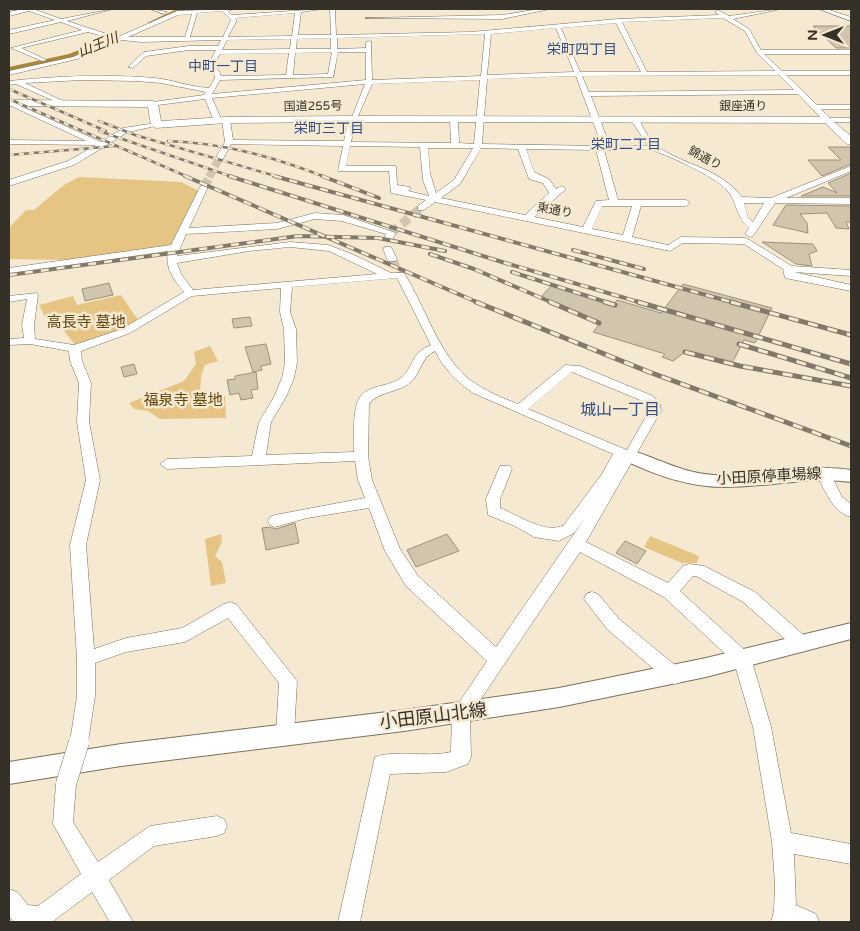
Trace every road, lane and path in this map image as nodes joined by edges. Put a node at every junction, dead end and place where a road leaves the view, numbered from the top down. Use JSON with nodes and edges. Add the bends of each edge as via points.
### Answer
{"nodes":[{"id":1,"x":30,"y":9,"type":"edge"},
{"id":2,"x":110,"y":9,"type":"edge"},
{"id":3,"x":153,"y":9,"type":"edge"},
{"id":4,"x":188,"y":9,"type":"edge"},
{"id":5,"x":223,"y":9,"type":"edge"},
{"id":6,"x":232,"y":9,"type":"edge"},
{"id":7,"x":320,"y":9,"type":"edge"},
{"id":8,"x":332,"y":9,"type":"edge"},
{"id":9,"x":368,"y":9,"type":"edge"},
{"id":10,"x":409,"y":9,"type":"edge"},
{"id":11,"x":448,"y":9,"type":"edge"},
{"id":12,"x":498,"y":9,"type":"edge"},
{"id":13,"x":547,"y":9,"type":"edge"},
{"id":14,"x":714,"y":9,"type":"edge"},
{"id":15,"x":779,"y":9,"type":"edge"},
{"id":16,"x":822,"y":9,"type":"edge"},
{"id":17,"x":175,"y":11,"type":"edge"},
{"id":18,"x":298,"y":11,"type":"junction"},
{"id":19,"x":164,"y":12,"type":"junction"},
{"id":20,"x":195,"y":12,"type":"junction"},
{"id":21,"x":9,"y":14,"type":"edge"},
{"id":22,"x":451,"y":16,"type":"junction"},
{"id":23,"x":502,"y":16,"type":"junction"},
{"id":24,"x":232,"y":17,"type":"junction"},
{"id":25,"x":410,"y":17,"type":"junction"},
{"id":26,"x":727,"y":17,"type":"junction"},
{"id":27,"x":368,"y":18,"type":"junction"},
{"id":28,"x":851,"y":19,"type":"edge"},
{"id":29,"x":60,"y":20,"type":"junction"},
{"id":30,"x":618,"y":21,"type":"junction"},
{"id":31,"x":558,"y":27,"type":"junction"},
{"id":32,"x":88,"y":30,"type":"junction"},
{"id":33,"x":507,"y":31,"type":"junction"},
{"id":34,"x":9,"y":32,"type":"edge"},
{"id":35,"x":439,"y":33,"type":"junction"},
{"id":36,"x":488,"y":33,"type":"junction"},
{"id":37,"x":368,"y":34,"type":"junction"},
{"id":38,"x":334,"y":35,"type":"junction"},
{"id":39,"x":106,"y":36,"type":"junction"},
{"id":40,"x":295,"y":36,"type":"junction"},
{"id":41,"x":122,"y":38,"type":"junction"},
{"id":42,"x":225,"y":38,"type":"junction"},
{"id":43,"x":187,"y":39,"type":"junction"},
{"id":44,"x":12,"y":47,"type":"edge"},
{"id":45,"x":219,"y":50,"type":"junction"},
{"id":46,"x":369,"y":50,"type":"junction"},
{"id":47,"x":334,"y":51,"type":"junction"},
{"id":48,"x":293,"y":52,"type":"junction"},
{"id":49,"x":759,"y":52,"type":"junction"},
{"id":50,"x":851,"y":52,"type":"edge"},
{"id":51,"x":44,"y":60,"type":"junction"},
{"id":52,"x":9,"y":67,"type":"edge"},
{"id":53,"x":131,"y":67,"type":"dead end"},
{"id":54,"x":84,"y":71,"type":"dead end"},
{"id":55,"x":9,"y":72,"type":"edge"},
{"id":56,"x":851,"y":73,"type":"edge"},
{"id":57,"x":578,"y":74,"type":"junction"},
{"id":58,"x":645,"y":74,"type":"junction"},
{"id":59,"x":782,"y":75,"type":"junction"},
{"id":60,"x":331,"y":76,"type":"junction"},
{"id":61,"x":289,"y":77,"type":"junction"},
{"id":62,"x":78,"y":78,"type":"junction"},
{"id":63,"x":218,"y":78,"type":"junction"},
{"id":64,"x":369,"y":79,"type":"junction"},
{"id":65,"x":483,"y":79,"type":"junction"},
{"id":66,"x":12,"y":82,"type":"edge"},
{"id":67,"x":799,"y":92,"type":"junction"},
{"id":68,"x":209,"y":93,"type":"junction"},
{"id":69,"x":586,"y":94,"type":"junction"},
{"id":70,"x":10,"y":103,"type":"edge"},
{"id":71,"x":63,"y":103,"type":"junction"},
{"id":72,"x":154,"y":104,"type":"junction"},
{"id":73,"x":815,"y":107,"type":"junction"},
{"id":74,"x":851,"y":107,"type":"edge"},
{"id":75,"x":354,"y":119,"type":"junction"},
{"id":76,"x":454,"y":119,"type":"junction"},
{"id":77,"x":481,"y":119,"type":"junction"},
{"id":78,"x":598,"y":120,"type":"junction"},
{"id":79,"x":635,"y":120,"type":"junction"},
{"id":80,"x":828,"y":120,"type":"junction"},
{"id":81,"x":851,"y":120,"type":"edge"},
{"id":82,"x":220,"y":122,"type":"junction"},
{"id":83,"x":156,"y":125,"type":"junction"},
{"id":84,"x":9,"y":142,"type":"edge"},
{"id":85,"x":229,"y":142,"type":"junction"},
{"id":86,"x":851,"y":142,"type":"edge"},
{"id":87,"x":100,"y":143,"type":"junction"},
{"id":88,"x":345,"y":145,"type":"junction"},
{"id":89,"x":424,"y":146,"type":"junction"},
{"id":90,"x":455,"y":146,"type":"junction"},
{"id":91,"x":479,"y":146,"type":"junction"},
{"id":92,"x":521,"y":147,"type":"junction"},
{"id":93,"x":603,"y":148,"type":"junction"},
{"id":94,"x":654,"y":148,"type":"junction"},
{"id":95,"x":220,"y":157,"type":"tunnel mouth"},
{"id":96,"x":851,"y":168,"type":"edge"},
{"id":97,"x":9,"y":183,"type":"edge"},
{"id":98,"x":204,"y":187,"type":"tunnel mouth"},
{"id":99,"x":430,"y":189,"type":"junction"},
{"id":100,"x":394,"y":191,"type":"dead end"},
{"id":101,"x":434,"y":199,"type":"junction"},
{"id":102,"x":739,"y":200,"type":"junction"},
{"id":103,"x":773,"y":200,"type":"junction"},
{"id":104,"x":851,"y":201,"type":"edge"},
{"id":105,"x":614,"y":202,"type":"junction"},
{"id":106,"x":637,"y":203,"type":"junction"},
{"id":107,"x":686,"y":203,"type":"dead end"},
{"id":108,"x":421,"y":208,"type":"tunnel mouth"},
{"id":109,"x":528,"y":218,"type":"junction"},
{"id":110,"x":265,"y":226,"type":"junction"},
{"id":111,"x":754,"y":228,"type":"junction"},
{"id":112,"x":586,"y":229,"type":"junction"},
{"id":113,"x":184,"y":231,"type":"junction"},
{"id":114,"x":390,"y":236,"type":"dead end"},
{"id":115,"x":627,"y":237,"type":"junction"},
{"id":116,"x":746,"y":241,"type":"junction"},
{"id":117,"x":175,"y":247,"type":"junction"},
{"id":118,"x":265,"y":247,"type":"junction"},
{"id":119,"x":171,"y":260,"type":"junction"},
{"id":120,"x":9,"y":271,"type":"edge"},
{"id":121,"x":788,"y":272,"type":"junction"},
{"id":122,"x":851,"y":272,"type":"edge"},
{"id":123,"x":394,"y":275,"type":"junction"},
{"id":124,"x":287,"y":284,"type":"junction"},
{"id":125,"x":851,"y":288,"type":"edge"},
{"id":126,"x":190,"y":293,"type":"junction"},
{"id":127,"x":9,"y":299,"type":"edge"},
{"id":128,"x":9,"y":342,"type":"edge"},
{"id":129,"x":30,"y":342,"type":"junction"},
{"id":130,"x":438,"y":346,"type":"junction"},
{"id":131,"x":75,"y":348,"type":"junction"},
{"id":132,"x":519,"y":410,"type":"junction"},
{"id":133,"x":625,"y":454,"type":"junction"},
{"id":134,"x":361,"y":456,"type":"junction"},
{"id":135,"x":258,"y":460,"type":"junction"},
{"id":136,"x":167,"y":464,"type":"dead end"},
{"id":137,"x":505,"y":469,"type":"dead end"},
{"id":138,"x":823,"y":472,"type":"junction"},
{"id":139,"x":851,"y":476,"type":"edge"},
{"id":140,"x":373,"y":502,"type":"junction"},
{"id":141,"x":851,"y":512,"type":"edge"},
{"id":142,"x":275,"y":521,"type":"dead end"},
{"id":143,"x":577,"y":544,"type":"junction"},
{"id":144,"x":670,"y":592,"type":"junction"},
{"id":145,"x":592,"y":599,"type":"dead end"},
{"id":146,"x":851,"y":631,"type":"edge"},
{"id":147,"x":801,"y":642,"type":"junction"},
{"id":148,"x":742,"y":658,"type":"junction"},
{"id":149,"x":86,"y":659,"type":"junction"},
{"id":150,"x":497,"y":659,"type":"junction"},
{"id":151,"x":675,"y":676,"type":"junction"},
{"id":152,"x":460,"y":713,"type":"junction"},
{"id":153,"x":285,"y":734,"type":"junction"},
{"id":154,"x":9,"y":773,"type":"edge"},
{"id":155,"x":217,"y":826,"type":"dead end"},
{"id":156,"x":782,"y":842,"type":"junction"},
{"id":157,"x":851,"y":854,"type":"edge"},
{"id":158,"x":94,"y":876,"type":"junction"},
{"id":159,"x":9,"y":900,"type":"edge"},
{"id":160,"x":784,"y":917,"type":"edge"},
{"id":161,"x":122,"y":922,"type":"edge"},
{"id":162,"x":349,"y":922,"type":"edge"},
{"id":163,"x":808,"y":922,"type":"edge"}],
"edges":[{"from":1,"to":21,"type":"street"},
{"from":1,"to":29,"type":"street"},
{"from":2,"to":29,"type":"street"},
{"from":3,"to":19,"type":"street"},
{"from":4,"to":17,"type":"street"},
{"from":5,"to":6,"type":"street"},
{"from":5,"to":20,"type":"street"},
{"from":5,"to":24,"type":"street"},
{"from":7,"to":18,"type":"street"},
{"from":8,"to":38,"type":"street"},
{"from":9,"to":27,"type":"street"},
{"from":10,"to":25,"type":"street"},
{"from":11,"to":22,"type":"street"},
{"from":12,"to":23,"type":"street"},
{"from":13,"to":23,"type":"street"},
{"from":14,"to":26,"type":"street"},
{"from":15,"to":26,"type":"street"},
{"from":16,"to":28,"type":"street"},
{"from":17,"to":19,"type":"street"},
{"from":17,"to":20,"type":"street"},
{"from":17,"to":41,"type":"street"},
{"from":18,"to":24,"type":"street"},
{"from":18,"to":40,"type":"street"},
{"from":19,"to":39,"type":"street"},
{"from":20,"to":43,"type":"street"},
{"from":22,"to":23,"type":"street"},
{"from":22,"to":25,"type":"street"},
{"from":23,"to":33,"type":"street"},
{"from":23,"to":35,"type":"street","via":[[450,21]]},
{"from":24,"to":42,"type":"street","via":[[234,22]]},
{"from":25,"to":27,"type":"street"},
{"from":26,"to":30,"type":"street"},
{"from":26,"to":49,"type":"street","via":[[747,30]]},
{"from":27,"to":37,"type":"street"},
{"from":29,"to":32,"type":"street"},
{"from":29,"to":34,"type":"street"},
{"from":30,"to":31,"type":"street"},
{"from":30,"to":58,"type":"street"},
{"from":31,"to":33,"type":"street"},
{"from":31,"to":57,"type":"street"},
{"from":32,"to":39,"type":"street"},
{"from":32,"to":44,"type":"street"},
{"from":33,"to":36,"type":"street"},
{"from":35,"to":36,"type":"street"},
{"from":35,"to":37,"type":"street"},
{"from":36,"to":65,"type":"street"},
{"from":37,"to":38,"type":"street"},
{"from":37,"to":46,"type":"street"},
{"from":38,"to":40,"type":"street"},
{"from":38,"to":47,"type":"street"},
{"from":39,"to":41,"type":"street"},
{"from":39,"to":51,"type":"street"},
{"from":40,"to":42,"type":"street"},
{"from":40,"to":48,"type":"street"},
{"from":41,"to":43,"type":"street"},
{"from":41,"to":55,"type":"street","via":[[78,61]]},
{"from":42,"to":43,"type":"street"},
{"from":42,"to":45,"type":"street"},
{"from":44,"to":51,"type":"street"},
{"from":45,"to":48,"type":"street"},
{"from":45,"to":53,"type":"street","via":[[189,48],[144,54]]},
{"from":45,"to":63,"type":"street","via":[[210,67],[217,72]]},
{"from":46,"to":47,"type":"street"},
{"from":46,"to":64,"type":"street"},
{"from":47,"to":48,"type":"street"},
{"from":47,"to":60,"type":"street"},
{"from":48,"to":61,"type":"street"},
{"from":49,"to":50,"type":"street"},
{"from":49,"to":59,"type":"street"},
{"from":51,"to":52,"type":"street"},
{"from":54,"to":62,"type":"street"},
{"from":56,"to":59,"type":"street"},
{"from":57,"to":58,"type":"street"},
{"from":57,"to":65,"type":"street"},
{"from":57,"to":69,"type":"street"},
{"from":58,"to":59,"type":"street"},
{"from":59,"to":67,"type":"street"},
{"from":60,"to":61,"type":"street"},
{"from":60,"to":64,"type":"street"},
{"from":61,"to":63,"type":"street"},
{"from":62,"to":66,"type":"street"},
{"from":62,"to":68,"type":"street","via":[[153,80]]},
{"from":63,"to":68,"type":"street"},
{"from":64,"to":65,"type":"street"},
{"from":64,"to":68,"type":"street"},
{"from":64,"to":75,"type":"street"},
{"from":65,"to":77,"type":"street"},
{"from":66,"to":71,"type":"street"},
{"from":67,"to":69,"type":"street"},
{"from":67,"to":73,"type":"street"},
{"from":68,"to":72,"type":"street"},
{"from":68,"to":82,"type":"street"},
{"from":69,"to":78,"type":"street"},
{"from":70,"to":71,"type":"highway"},
{"from":70,"to":87,"type":"street"},
{"from":71,"to":72,"type":"highway"},
{"from":72,"to":83,"type":"highway"},
{"from":73,"to":74,"type":"street"},
{"from":73,"to":80,"type":"street"},
{"from":75,"to":76,"type":"highway","name":"国道255号"},
{"from":75,"to":82,"type":"highway","name":"国道255号"},
{"from":75,"to":88,"type":"street"},
{"from":76,"to":77,"type":"highway","name":"国道255号"},
{"from":76,"to":90,"type":"street"},
{"from":77,"to":78,"type":"highway","name":"国道255号"},
{"from":77,"to":91,"type":"street"},
{"from":78,"to":79,"type":"highway","name":"国道255号"},
{"from":78,"to":93,"type":"street"},
{"from":79,"to":80,"type":"highway","name":"銀座通り"},
{"from":79,"to":94,"type":"street"},
{"from":80,"to":81,"type":"street","name":"銀座通り"},
{"from":80,"to":86,"type":"highway"},
{"from":82,"to":83,"type":"highway","name":"国道255号"},
{"from":82,"to":85,"type":"street"},
{"from":83,"to":87,"type":"street","via":[[126,130]]},
{"from":84,"to":87,"type":"street"},
{"from":85,"to":88,"type":"street"},
{"from":85,"to":95,"type":"street"},
{"from":87,"to":97,"type":"street","via":[[71,163]]},
{"from":88,"to":89,"type":"street"},
{"from":88,"to":99,"type":"street","via":[[340,169],[393,168],[393,187]]},
{"from":89,"to":90,"type":"street"},
{"from":89,"to":99,"type":"street"},
{"from":90,"to":91,"type":"street"},
{"from":91,"to":92,"type":"street"},
{"from":91,"to":101,"type":"street","via":[[466,171]]},
{"from":92,"to":93,"type":"street"},
{"from":92,"to":109,"type":"street","via":[[531,175],[558,191]]},
{"from":93,"to":94,"type":"street"},
{"from":93,"to":105,"type":"street"},
{"from":94,"to":102,"type":"street","name":"錦通り","via":[[714,176]]},
{"from":96,"to":103,"type":"street"},
{"from":98,"to":113,"type":"street"},
{"from":99,"to":101,"type":"street"},
{"from":100,"to":101,"type":"street","name":"東通り"},
{"from":101,"to":108,"type":"street"},
{"from":101,"to":109,"type":"street","name":"東通り"},
{"from":102,"to":103,"type":"street"},
{"from":102,"to":111,"type":"street","name":"錦通り","via":[[744,219]]},
{"from":103,"to":104,"type":"street"},
{"from":103,"to":111,"type":"street"},
{"from":105,"to":106,"type":"street"},
{"from":105,"to":112,"type":"street","via":[[599,203]]},
{"from":106,"to":107,"type":"street"},
{"from":106,"to":115,"type":"street"},
{"from":109,"to":112,"type":"street","name":"東通り"},
{"from":110,"to":113,"type":"street"},
{"from":110,"to":114,"type":"street","via":[[315,216],[343,218]]},
{"from":110,"to":118,"type":"street"},
{"from":111,"to":116,"type":"street"},
{"from":112,"to":115,"type":"street","name":"東通り"},
{"from":113,"to":117,"type":"street"},
{"from":115,"to":116,"type":"street","name":"東通り","via":[[670,248],[681,240]]},
{"from":116,"to":121,"type":"street"},
{"from":117,"to":119,"type":"street"},
{"from":117,"to":120,"type":"street"},
{"from":118,"to":119,"type":"street"},
{"from":118,"to":123,"type":"street","via":[[326,247]]},
{"from":119,"to":126,"type":"street","via":[[176,275]]},
{"from":121,"to":122,"type":"street"},
{"from":121,"to":125,"type":"street"},
{"from":123,"to":124,"type":"street"},
{"from":123,"to":130,"type":"street"},
{"from":124,"to":126,"type":"street"},
{"from":124,"to":135,"type":"street","via":[[285,312],[290,329],[291,363],[280,397],[266,422]]},
{"from":126,"to":131,"type":"street","via":[[126,332]]},
{"from":127,"to":129,"type":"street","via":[[32,295],[28,325]]},
{"from":128,"to":129,"type":"street"},
{"from":129,"to":131,"type":"street"},
{"from":130,"to":132,"type":"street","via":[[454,373],[464,381]]},
{"from":130,"to":134,"type":"street","via":[[423,352],[407,379],[369,395],[363,404]]},
{"from":131,"to":149,"type":"street","via":[[84,383],[83,422],[93,480],[78,545]]},
{"from":132,"to":133,"type":"street"},
{"from":132,"to":133,"type":"street","via":[[569,368],[640,394],[654,404],[655,411]]},
{"from":133,"to":137,"type":"street","via":[[570,529],[559,535],[539,533],[493,511],[493,499]]},
{"from":133,"to":138,"type":"main road","name":"小田原停車場線","via":[[682,477],[701,479],[725,481]]},
{"from":133,"to":143,"type":"street"},
{"from":134,"to":135,"type":"street"},
{"from":134,"to":140,"type":"street"},
{"from":135,"to":136,"type":"street"},
{"from":138,"to":139,"type":"main road","name":"小田原停車場線"},
{"from":138,"to":141,"type":"street","via":[[837,500]]},
{"from":140,"to":142,"type":"street","via":[[307,512]]},
{"from":140,"to":150,"type":"street","via":[[392,551],[412,581]]},
{"from":143,"to":144,"type":"street"},
{"from":143,"to":150,"type":"street"},
{"from":144,"to":147,"type":"street","via":[[689,570],[698,570],[749,597]]},
{"from":144,"to":148,"type":"street"},
{"from":145,"to":151,"type":"street","via":[[613,624]]},
{"from":146,"to":147,"type":"main road","name":"小田原山北線"},
{"from":147,"to":148,"type":"main road","name":"小田原山北線"},
{"from":148,"to":151,"type":"main road","name":"小田原山北線"},
{"from":148,"to":156,"type":"street","via":[[762,727]]},
{"from":149,"to":153,"type":"street","via":[[126,645],[185,635],[230,609],[288,681]]},
{"from":149,"to":158,"type":"street","bridge":true,"via":[[86,696],[79,742],[66,784],[63,824]]},
{"from":150,"to":152,"type":"street"},
{"from":151,"to":152,"type":"main road","name":"小田原山北線"},
{"from":152,"to":153,"type":"main road","name":"小田原山北線"},
{"from":152,"to":162,"type":"street","via":[[462,751],[456,761],[382,764]]},
{"from":153,"to":154,"type":"main road","name":"小田原山北線","via":[[86,758]]},
{"from":155,"to":158,"type":"street","via":[[150,836]]},
{"from":156,"to":157,"type":"street"},
{"from":156,"to":160,"type":"street","via":[[786,884]]},
{"from":158,"to":159,"type":"street","via":[[41,917],[23,916]]},
{"from":158,"to":161,"type":"street"},
{"from":160,"to":163,"type":"street"}]}
